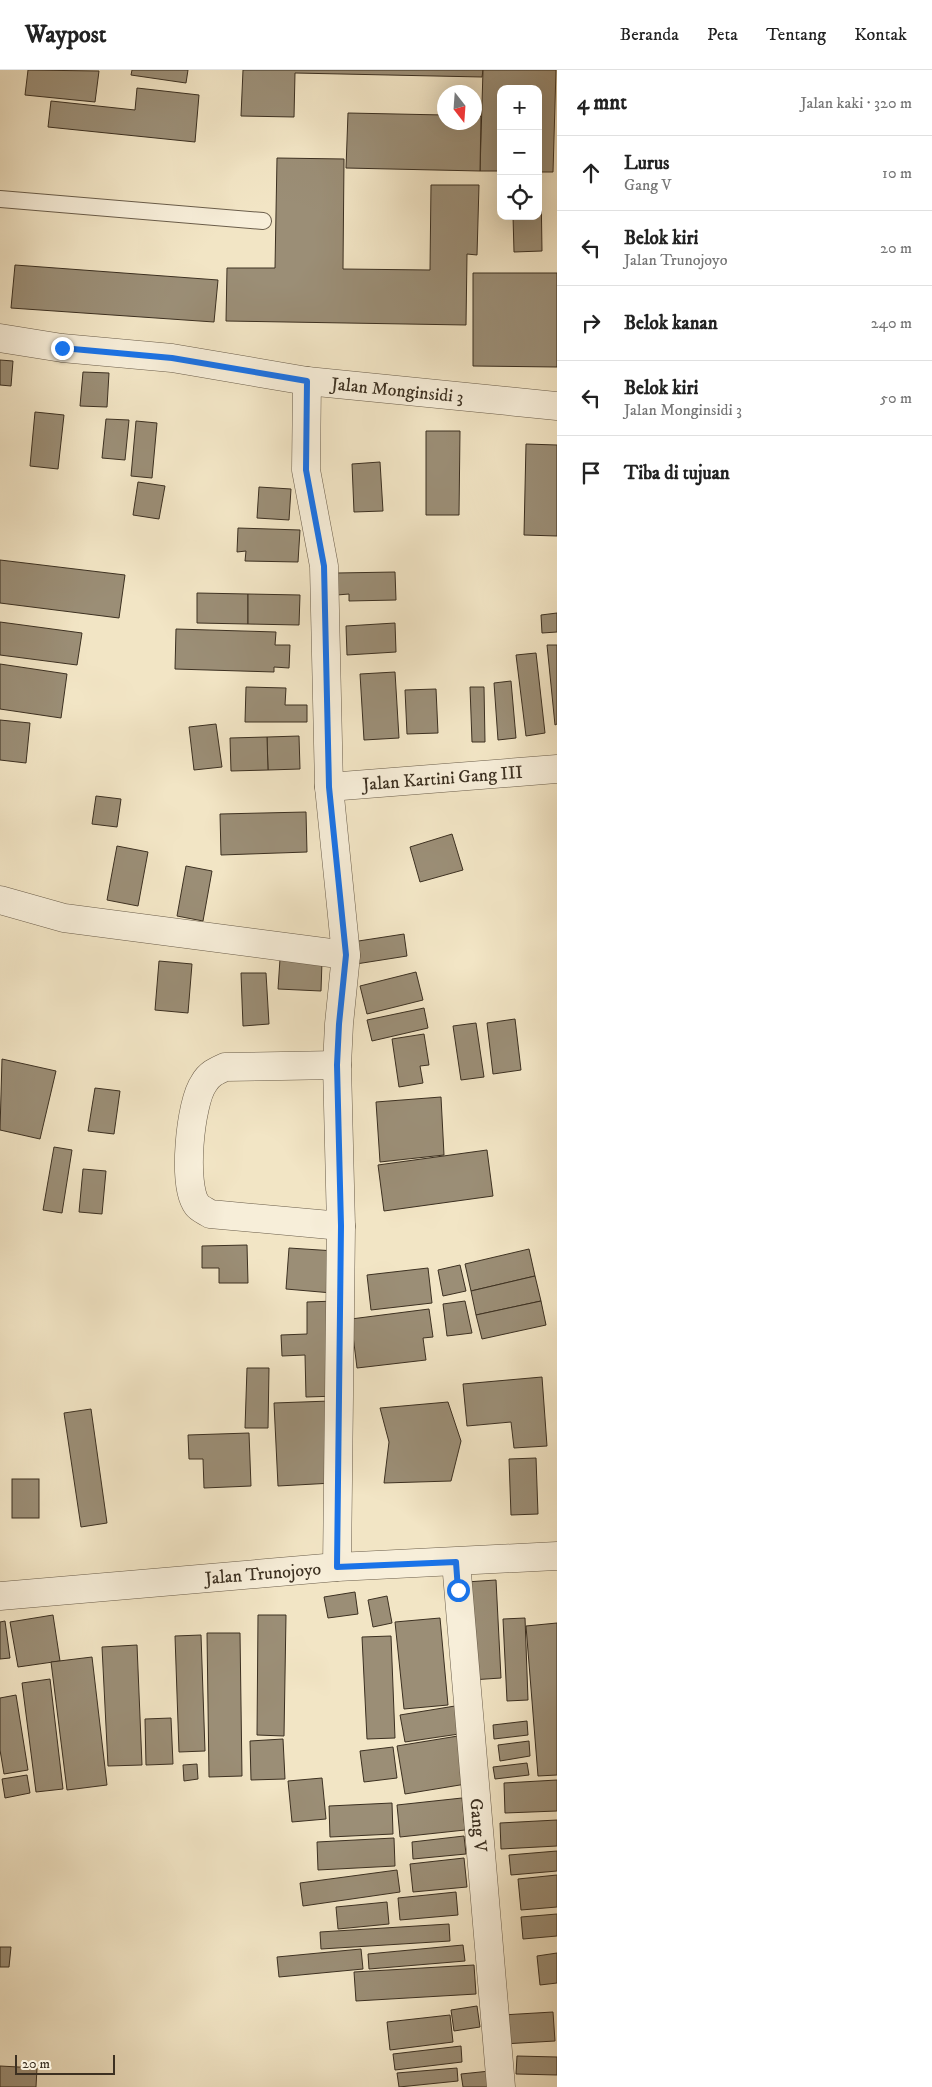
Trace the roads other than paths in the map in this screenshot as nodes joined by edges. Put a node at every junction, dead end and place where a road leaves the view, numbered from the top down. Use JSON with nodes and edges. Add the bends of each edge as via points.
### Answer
{"nodes":[{"id":1,"x":0,"y":199,"type":"edge"},
{"id":2,"x":263,"y":221,"type":"dead end"},
{"id":3,"x":0,"y":338,"type":"edge"},
{"id":4,"x":307,"y":381,"type":"junction"},
{"id":5,"x":557,"y":406,"type":"edge"},
{"id":6,"x":557,"y":769,"type":"edge"},
{"id":7,"x":329,"y":787,"type":"junction"},
{"id":8,"x":0,"y":900,"type":"edge"},
{"id":9,"x":346,"y":955,"type":"junction"},
{"id":10,"x":337,"y":1065,"type":"junction"},
{"id":11,"x":341,"y":1226,"type":"junction"},
{"id":12,"x":557,"y":1556,"type":"edge"},
{"id":13,"x":456,"y":1562,"type":"junction"},
{"id":14,"x":337,"y":1567,"type":"junction"},
{"id":15,"x":0,"y":1596,"type":"edge"},
{"id":16,"x":501,"y":2087,"type":"edge"}],
"edges":[{"from":1,"to":2,"type":"lane"},
{"from":3,"to":4,"type":"street","name":"Jalan Monginsidi 3","via":[[62,348],[172,358]]},
{"from":4,"to":5,"type":"street","name":"Jalan Monginsidi 3"},
{"from":4,"to":7,"type":"street","via":[[306,470],[324,566]]},
{"from":6,"to":7,"type":"street","name":"Jalan Kartini Gang III"},
{"from":7,"to":9,"type":"street"},
{"from":8,"to":9,"type":"street","via":[[64,918]]},
{"from":9,"to":10,"type":"street"},
{"from":10,"to":11,"type":"street"},
{"from":10,"to":11,"type":"street","via":[[225,1067],[213,1072],[202,1084],[192,1116],[189,1166],[194,1199],[210,1214]]},
{"from":11,"to":14,"type":"street"},
{"from":12,"to":13,"type":"street","name":"Jalan Trunojoyo"},
{"from":13,"to":14,"type":"street","name":"Jalan Trunojoyo"},
{"from":13,"to":16,"type":"street","name":"Gang V"},
{"from":14,"to":15,"type":"street","name":"Jalan Trunojoyo"}]}
